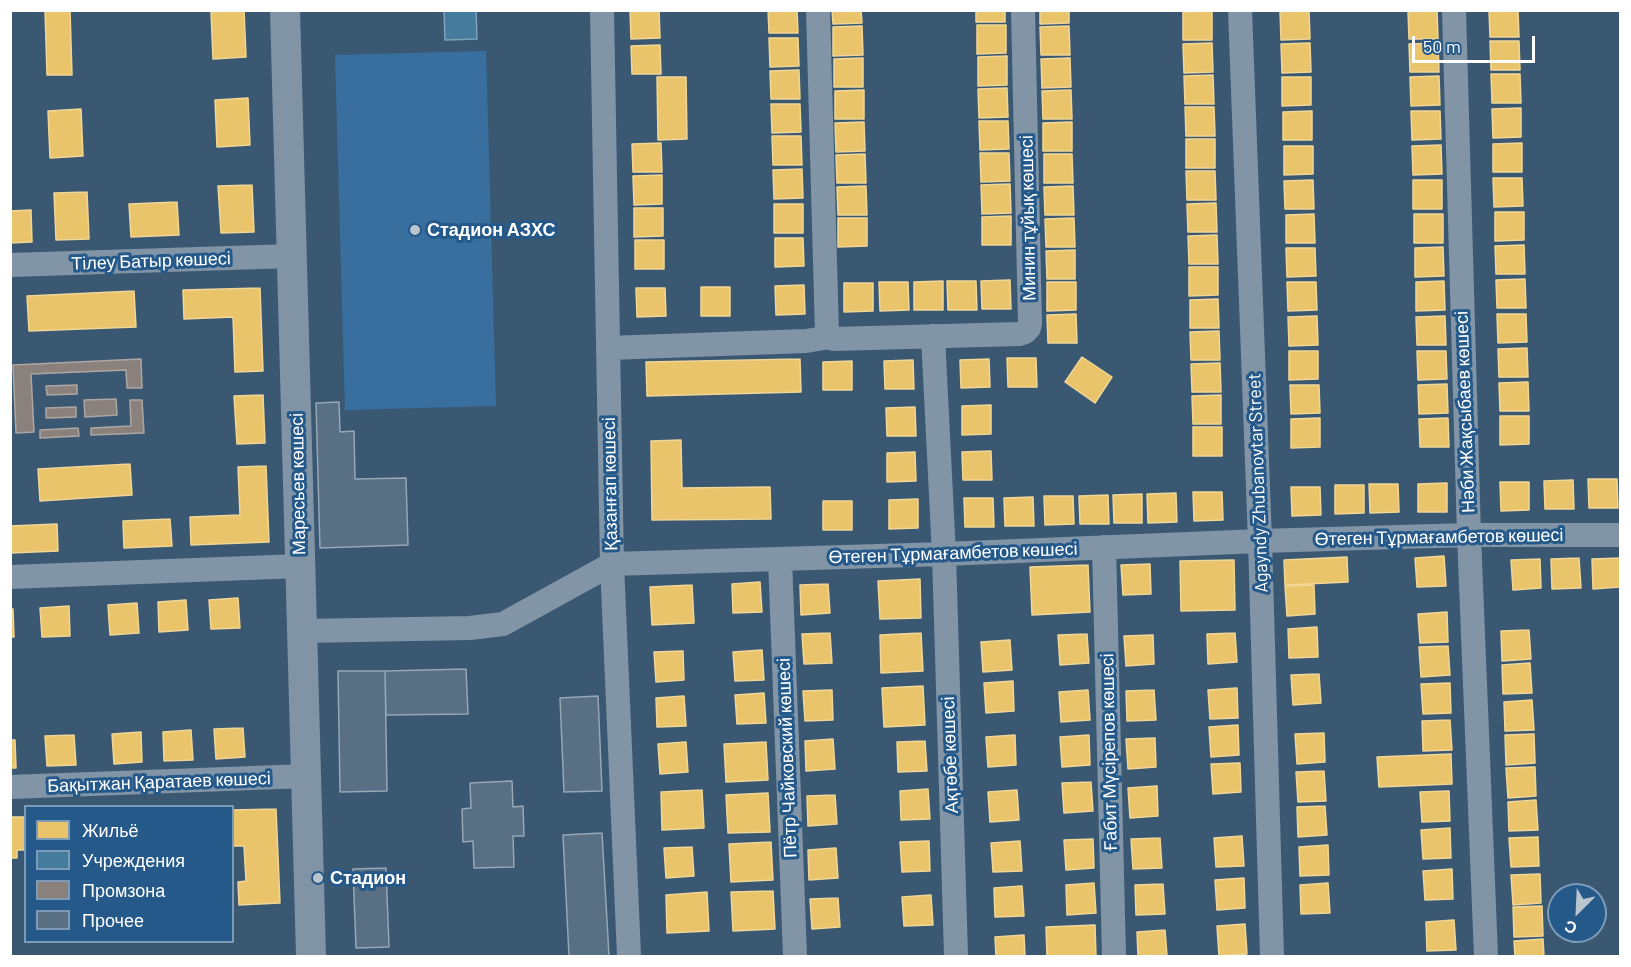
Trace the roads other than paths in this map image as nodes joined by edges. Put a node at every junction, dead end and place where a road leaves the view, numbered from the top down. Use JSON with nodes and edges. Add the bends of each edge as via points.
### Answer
{"nodes":[{"id":1,"x":285,"y":10,"type":"edge"},
{"id":2,"x":602,"y":10,"type":"edge"},
{"id":3,"x":818,"y":10,"type":"edge"},
{"id":4,"x":1023,"y":10,"type":"edge"},
{"id":5,"x":1240,"y":10,"type":"edge"},
{"id":6,"x":1454,"y":10,"type":"edge"},
{"id":7,"x":292,"y":256,"type":"junction"},
{"id":8,"x":10,"y":265,"type":"edge"},
{"id":9,"x":933,"y":336,"type":"junction"},
{"id":10,"x":830,"y":338,"type":"junction"},
{"id":11,"x":608,"y":348,"type":"junction"},
{"id":12,"x":1469,"y":535,"type":"junction"},
{"id":13,"x":1620,"y":535,"type":"edge"},
{"id":14,"x":1260,"y":541,"type":"junction"},
{"id":15,"x":1104,"y":547,"type":"junction"},
{"id":16,"x":944,"y":554,"type":"junction"},
{"id":17,"x":780,"y":559,"type":"junction"},
{"id":18,"x":612,"y":564,"type":"junction"},
{"id":19,"x":300,"y":566,"type":"junction"},
{"id":20,"x":10,"y":577,"type":"edge"},
{"id":21,"x":302,"y":631,"type":"junction"},
{"id":22,"x":307,"y":776,"type":"junction"},
{"id":23,"x":10,"y":787,"type":"edge"},
{"id":24,"x":311,"y":957,"type":"edge"},
{"id":25,"x":629,"y":957,"type":"edge"},
{"id":26,"x":795,"y":957,"type":"edge"},
{"id":27,"x":956,"y":957,"type":"edge"},
{"id":28,"x":1114,"y":957,"type":"edge"},
{"id":29,"x":1272,"y":957,"type":"edge"},
{"id":30,"x":1486,"y":957,"type":"edge"}],
"edges":[{"from":1,"to":7,"type":"main road","name":"Маресьев көшесі"},
{"from":2,"to":11,"type":"street","name":"Қазанғап көшесі"},
{"from":3,"to":10,"type":"street"},
{"from":4,"to":9,"type":"street","name":"Минин тұйық көшесі","via":[[1030,323],[1019,334]]},
{"from":5,"to":14,"type":"street","name":"Agayndy Zhubanovtar Street"},
{"from":6,"to":12,"type":"street","name":"Нәби Жақсыбаев көшесі"},
{"from":7,"to":8,"type":"street","name":"Тілеу Батыр көшесі"},
{"from":7,"to":19,"type":"main road","name":"Маресьев көшесі"},
{"from":9,"to":10,"type":"street","name":"Минин тұйық көшесі"},
{"from":9,"to":16,"type":"street"},
{"from":10,"to":11,"type":"street","name":"Минин тұйық көшесі"},
{"from":11,"to":18,"type":"street","name":"Қазанғап көшесі"},
{"from":12,"to":13,"type":"street","name":"Өтеген Тұрмағамбетов көшесі"},
{"from":12,"to":14,"type":"street","name":"Өтеген Тұрмағамбетов көшесі"},
{"from":12,"to":30,"type":"street","name":"Нәби Жақсыбаев көшесі"},
{"from":14,"to":15,"type":"street","name":"Өтеген Тұрмағамбетов көшесі"},
{"from":14,"to":29,"type":"street","name":"Agayndy Zhubanovtar Street"},
{"from":15,"to":16,"type":"street","name":"Өтеген Тұрмағамбетов көшесі"},
{"from":15,"to":28,"type":"street","name":"Ғабит Мүсірепов көшесі"},
{"from":16,"to":17,"type":"street","name":"Өтеген Тұрмағамбетов көшесі"},
{"from":16,"to":27,"type":"street","name":"Ақтөбе көшесі"},
{"from":17,"to":18,"type":"street","name":"Өтеген Тұрмағамбетов көшесі"},
{"from":17,"to":26,"type":"street","name":"Пётр Чайковский көшесі"},
{"from":18,"to":21,"type":"street","name":"Өтеген Тұрмағамбетов көшесі","via":[[503,624]]},
{"from":18,"to":25,"type":"street","name":"Қазанғап көшесі"},
{"from":19,"to":20,"type":"street"},
{"from":19,"to":21,"type":"main road","name":"Маресьев көшесі"},
{"from":21,"to":22,"type":"main road","name":"Маресьев көшесі"},
{"from":22,"to":23,"type":"street","name":"Бақытжан Қаратаев көшесі"},
{"from":22,"to":24,"type":"main road","name":"Маресьев көшесі"}]}
